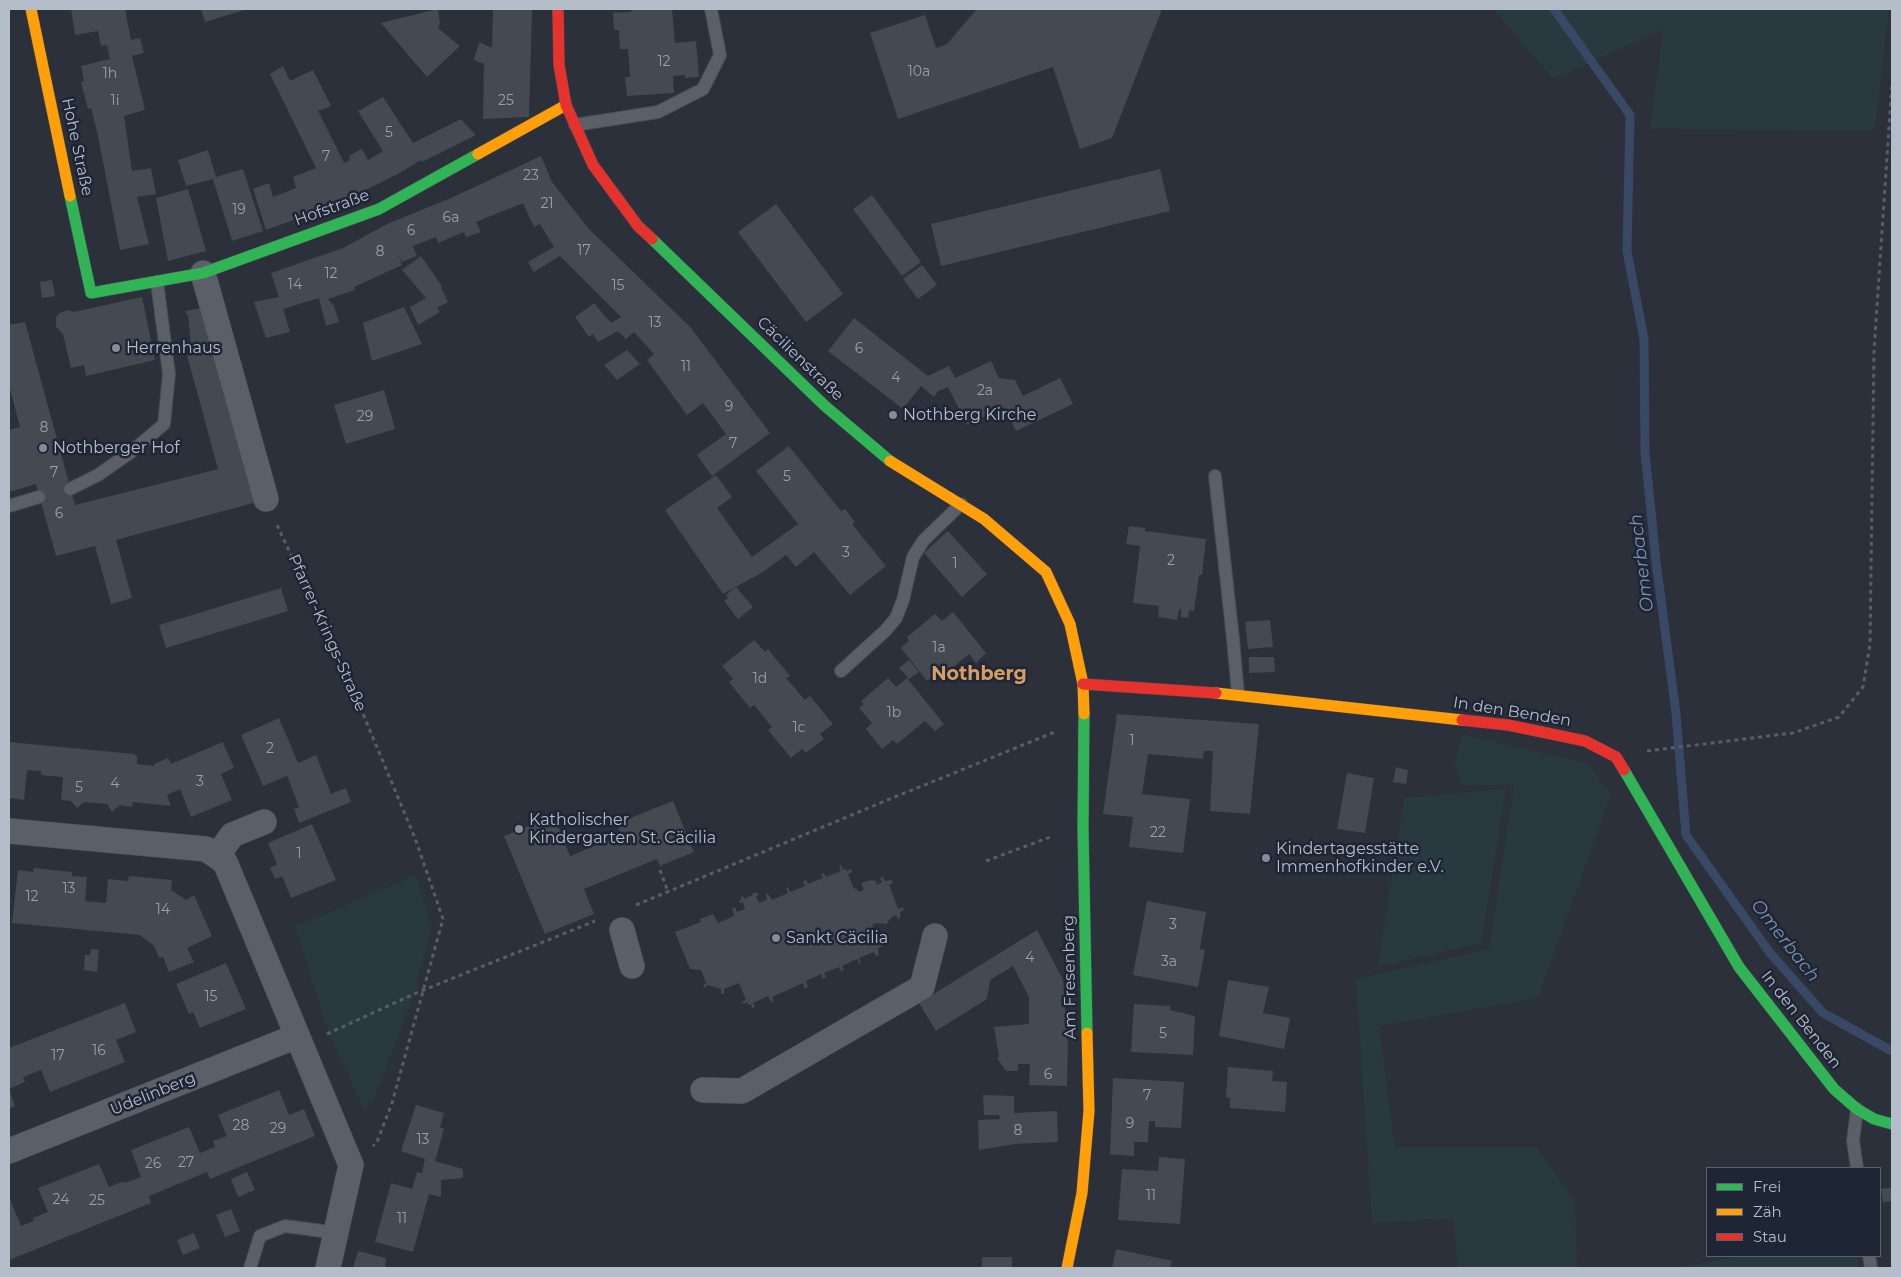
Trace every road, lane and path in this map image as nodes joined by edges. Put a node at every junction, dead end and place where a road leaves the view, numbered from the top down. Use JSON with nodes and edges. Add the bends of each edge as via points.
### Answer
{"nodes":[{"id":1,"x":31,"y":9,"type":"edge"},
{"id":2,"x":558,"y":9,"type":"edge"},
{"id":3,"x":711,"y":9,"type":"edge"},
{"id":4,"x":1892,"y":82,"type":"edge"},
{"id":5,"x":566,"y":105,"type":"junction"},
{"id":6,"x":575,"y":125,"type":"junction"},
{"id":7,"x":203,"y":273,"type":"junction"},
{"id":8,"x":156,"y":282,"type":"junction"},
{"id":9,"x":91,"y":292,"type":"joint"},
{"id":10,"x":1215,"y":476,"type":"dead end"},
{"id":11,"x":70,"y":489,"type":"dead end"},
{"id":12,"x":40,"y":497,"type":"dead end"},
{"id":13,"x":266,"y":499,"type":"joint"},
{"id":14,"x":961,"y":504,"type":"junction"},
{"id":15,"x":9,"y":506,"type":"edge"},
{"id":16,"x":841,"y":671,"type":"dead end"},
{"id":17,"x":1083,"y":684,"type":"junction"},
{"id":18,"x":1238,"y":694,"type":"junction"},
{"id":19,"x":1085,"y":724,"type":"junction"},
{"id":20,"x":1660,"y":748,"type":"dead end"},
{"id":21,"x":264,"y":822,"type":"dead end"},
{"id":22,"x":9,"y":831,"type":"edge"},
{"id":23,"x":1049,"y":837,"type":"dead end"},
{"id":24,"x":218,"y":855,"type":"junction"},
{"id":25,"x":986,"y":861,"type":"dead end"},
{"id":26,"x":660,"y":870,"type":"dead end"},
{"id":27,"x":668,"y":892,"type":"junction"},
{"id":28,"x":620,"y":921,"type":"junction"},
{"id":29,"x":935,"y":936,"type":"dead end"},
{"id":30,"x":632,"y":966,"type":"dead end"},
{"id":31,"x":423,"y":990,"type":"junction"},
{"id":32,"x":299,"y":1040,"type":"junction"},
{"id":33,"x":703,"y":1090,"type":"dead end"},
{"id":34,"x":1857,"y":1109,"type":"junction"},
{"id":35,"x":1892,"y":1124,"type":"edge"},
{"id":36,"x":9,"y":1152,"type":"edge"},
{"id":37,"x":351,"y":1165,"type":"junction"},
{"id":38,"x":1857,"y":1167,"type":"edge"},
{"id":39,"x":337,"y":1233,"type":"junction"},
{"id":40,"x":250,"y":1268,"type":"edge"},
{"id":41,"x":328,"y":1268,"type":"edge"},
{"id":42,"x":1067,"y":1268,"type":"edge"}],
"edges":[{"from":1,"to":9,"type":"street","name":"Hohe Straße"},
{"from":2,"to":5,"type":"street","name":"Cäcilienstraße","via":[[559,64]]},
{"from":3,"to":6,"type":"lane","via":[[720,55],[702,89],[658,112]]},
{"from":4,"to":20,"type":"path","via":[[1874,351],[1870,644],[1863,687],[1839,717],[1793,732]]},
{"from":5,"to":6,"type":"street","name":"Cäcilienstraße"},
{"from":5,"to":7,"type":"street","name":"Hofstraße","via":[[379,209]]},
{"from":6,"to":14,"type":"street","name":"Cäcilienstraße","via":[[593,165],[638,226],[824,406],[884,458]]},
{"from":7,"to":8,"type":"street","name":"Hofstraße"},
{"from":7,"to":13,"type":"street"},
{"from":8,"to":9,"type":"street","name":"Hofstraße"},
{"from":8,"to":11,"type":"lane","via":[[169,374],[164,424],[98,475]]},
{"from":10,"to":18,"type":"lane"},
{"from":12,"to":15,"type":"lane"},
{"from":13,"to":31,"type":"path","name":"Pfarrer-Krings-Straße","via":[[345,671],[415,838],[443,919]]},
{"from":14,"to":16,"type":"lane","via":[[923,541],[913,558],[896,618]]},
{"from":14,"to":17,"type":"street","name":"Cäcilienstraße","via":[[984,519],[1046,572],[1070,624]]},
{"from":17,"to":18,"type":"street","name":"In den Benden"},
{"from":17,"to":19,"type":"street","name":"Am Fresenberg"},
{"from":18,"to":34,"type":"street","name":"In den Benden","via":[[1508,725],[1585,742],[1616,757],[1739,966],[1834,1089]]},
{"from":19,"to":27,"type":"path","via":[[1048,734]]},
{"from":19,"to":42,"type":"street","name":"Am Fresenberg","via":[[1083,829],[1089,1111],[1082,1193]]},
{"from":21,"to":24,"type":"street","via":[[232,835]]},
{"from":22,"to":24,"type":"street","via":[[206,849]]},
{"from":23,"to":25,"type":"path"},
{"from":24,"to":32,"type":"street","via":[[225,862]]},
{"from":26,"to":27,"type":"path"},
{"from":27,"to":28,"type":"path"},
{"from":28,"to":30,"type":"street"},
{"from":28,"to":31,"type":"path"},
{"from":29,"to":33,"type":"street","via":[[922,987],[742,1091]]},
{"from":31,"to":32,"type":"path"},
{"from":31,"to":37,"type":"path","name":"Pfarrer-Krings-Straße","via":[[392,1103],[377,1142]]},
{"from":32,"to":36,"type":"street","name":"Udelinberg"},
{"from":32,"to":37,"type":"street"},
{"from":34,"to":35,"type":"street","name":"In den Benden"},
{"from":34,"to":38,"type":"lane","via":[[1853,1140]]},
{"from":37,"to":39,"type":"street"},
{"from":39,"to":40,"type":"lane","via":[[285,1226],[260,1236]]},
{"from":39,"to":41,"type":"street"}]}
